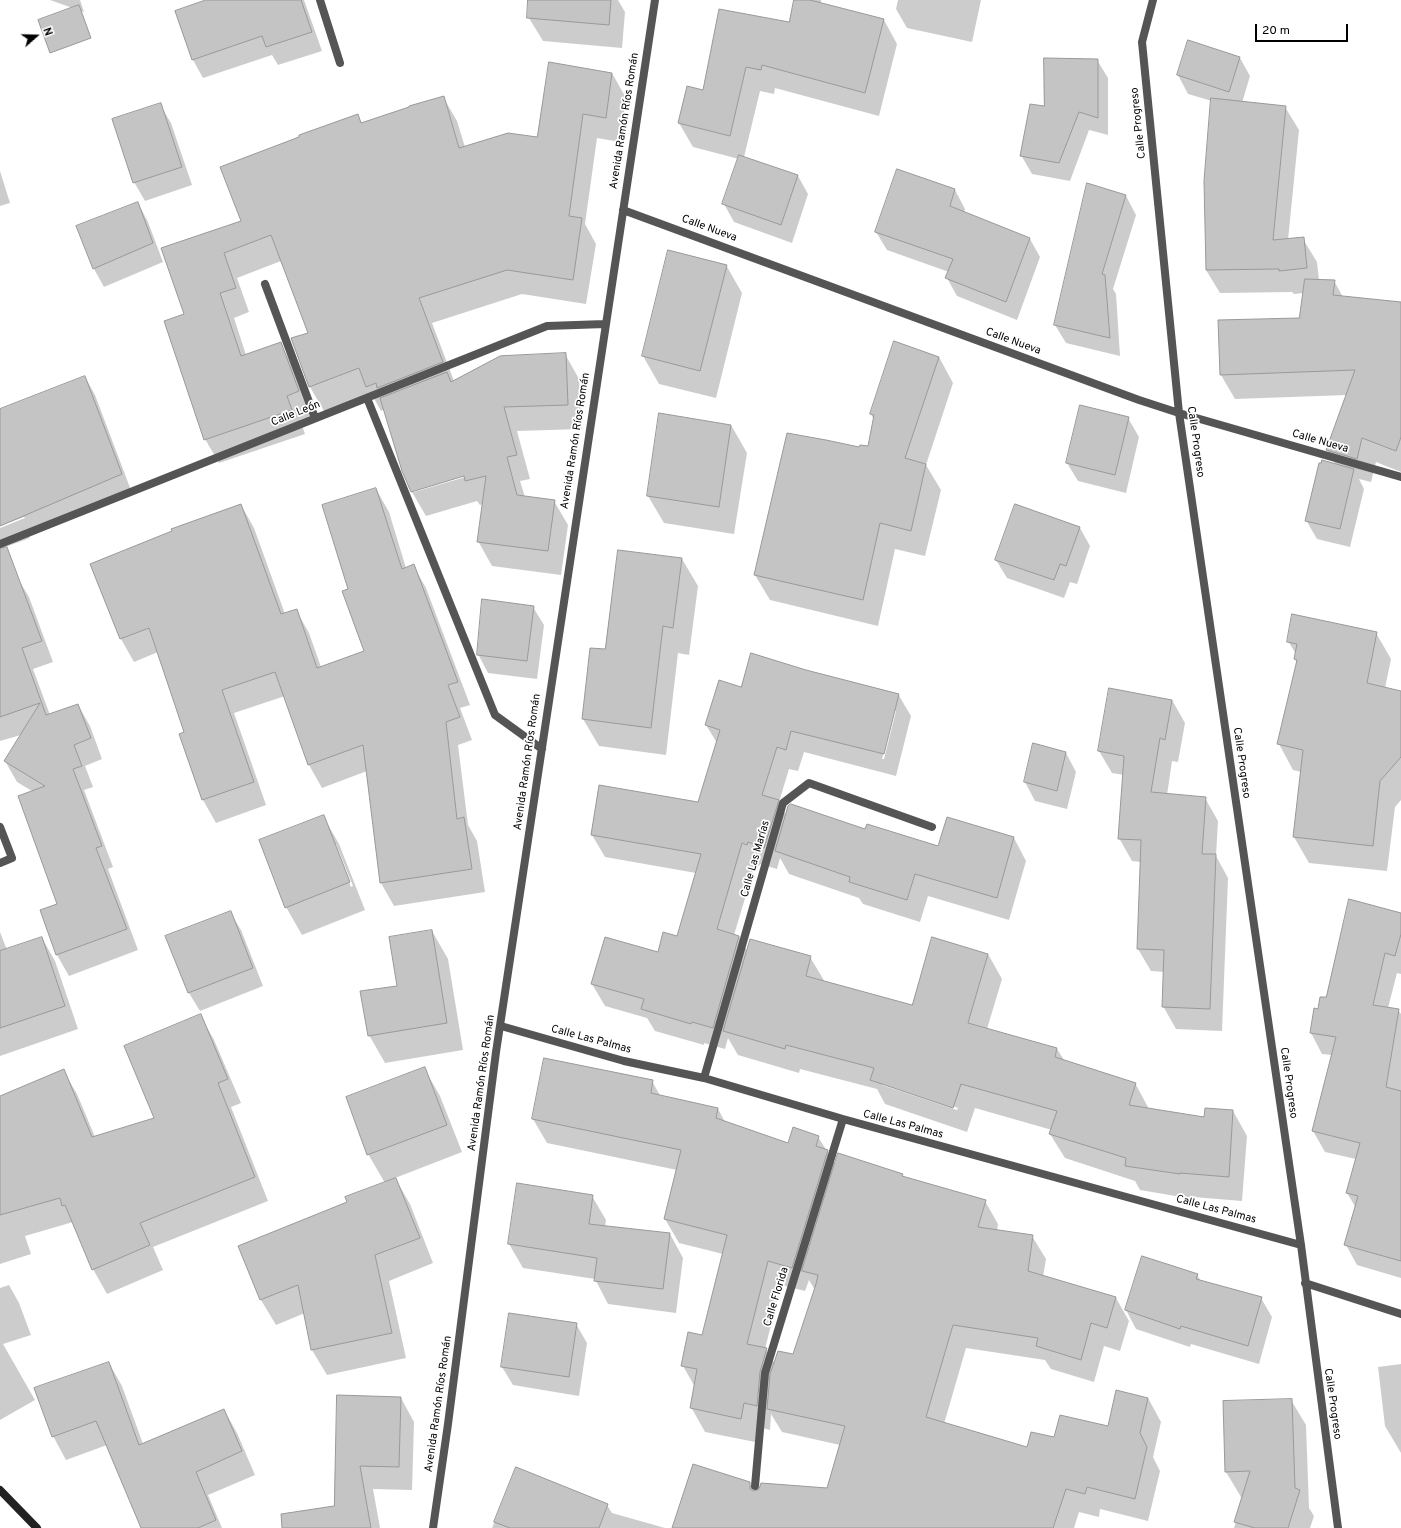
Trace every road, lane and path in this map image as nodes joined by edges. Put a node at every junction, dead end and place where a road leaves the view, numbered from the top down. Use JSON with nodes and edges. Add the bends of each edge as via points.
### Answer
{"nodes":[{"id":1,"x":320,"y":0,"type":"edge"},
{"id":2,"x":655,"y":0,"type":"edge"},
{"id":3,"x":1153,"y":0,"type":"edge"},
{"id":4,"x":340,"y":63,"type":"dead end"},
{"id":5,"x":623,"y":210,"type":"junction"},
{"id":6,"x":265,"y":284,"type":"dead end"},
{"id":7,"x":605,"y":324,"type":"junction"},
{"id":8,"x":367,"y":398,"type":"junction"},
{"id":9,"x":1179,"y":413,"type":"junction"},
{"id":10,"x":315,"y":418,"type":"junction"},
{"id":11,"x":1401,"y":477,"type":"edge"},
{"id":12,"x":0,"y":544,"type":"edge"},
{"id":13,"x":542,"y":749,"type":"junction"},
{"id":14,"x":0,"y":827,"type":"edge"},
{"id":15,"x":932,"y":827,"type":"dead end"},
{"id":16,"x":0,"y":863,"type":"edge"},
{"id":17,"x":501,"y":1026,"type":"junction"},
{"id":18,"x":704,"y":1078,"type":"junction"},
{"id":19,"x":843,"y":1119,"type":"junction"},
{"id":20,"x":1301,"y":1245,"type":"junction"},
{"id":21,"x":1305,"y":1283,"type":"junction"},
{"id":22,"x":1401,"y":1314,"type":"edge"},
{"id":23,"x":755,"y":1486,"type":"dead end"},
{"id":24,"x":0,"y":1490,"type":"edge"},
{"id":25,"x":37,"y":1528,"type":"edge"},
{"id":26,"x":433,"y":1528,"type":"edge"},
{"id":27,"x":1338,"y":1528,"type":"edge"}],
"edges":[{"from":1,"to":4,"type":"street"},
{"from":2,"to":5,"type":"street","name":"Avenida Ramón Ríos Román"},
{"from":3,"to":9,"type":"street","name":"Calle Progreso","via":[[1142,42]]},
{"from":5,"to":7,"type":"street","name":"Avenida Ramón Ríos Román"},
{"from":5,"to":9,"type":"street","name":"Calle Nueva"},
{"from":6,"to":10,"type":"street"},
{"from":7,"to":8,"type":"street","name":"Calle León","via":[[547,326]]},
{"from":7,"to":13,"type":"street","name":"Avenida Ramón Ríos Román"},
{"from":8,"to":10,"type":"street","name":"Calle León"},
{"from":8,"to":13,"type":"street","via":[[495,715]]},
{"from":9,"to":11,"type":"street","name":"Calle Nueva"},
{"from":9,"to":20,"type":"street","name":"Calle Progreso"},
{"from":10,"to":12,"type":"street","name":"Calle León"},
{"from":13,"to":17,"type":"street","name":"Avenida Ramón Ríos Román"},
{"from":14,"to":16,"type":"street","via":[[12,858]]},
{"from":15,"to":18,"type":"street","name":"Calle Las Marías","via":[[809,783],[783,804]]},
{"from":17,"to":18,"type":"street","name":"Calle Las Palmas","via":[[624,1061]]},
{"from":17,"to":26,"type":"street","name":"Avenida Ramón Ríos Román"},
{"from":18,"to":19,"type":"street","name":"Calle Las Palmas"},
{"from":19,"to":20,"type":"street","name":"Calle Las Palmas"},
{"from":19,"to":23,"type":"street","name":"Calle Florida","via":[[765,1373]]},
{"from":20,"to":21,"type":"street","name":"Calle Progreso"},
{"from":21,"to":22,"type":"street"},
{"from":21,"to":27,"type":"street","name":"Calle Progreso"},
{"from":24,"to":25,"type":"street"}]}
